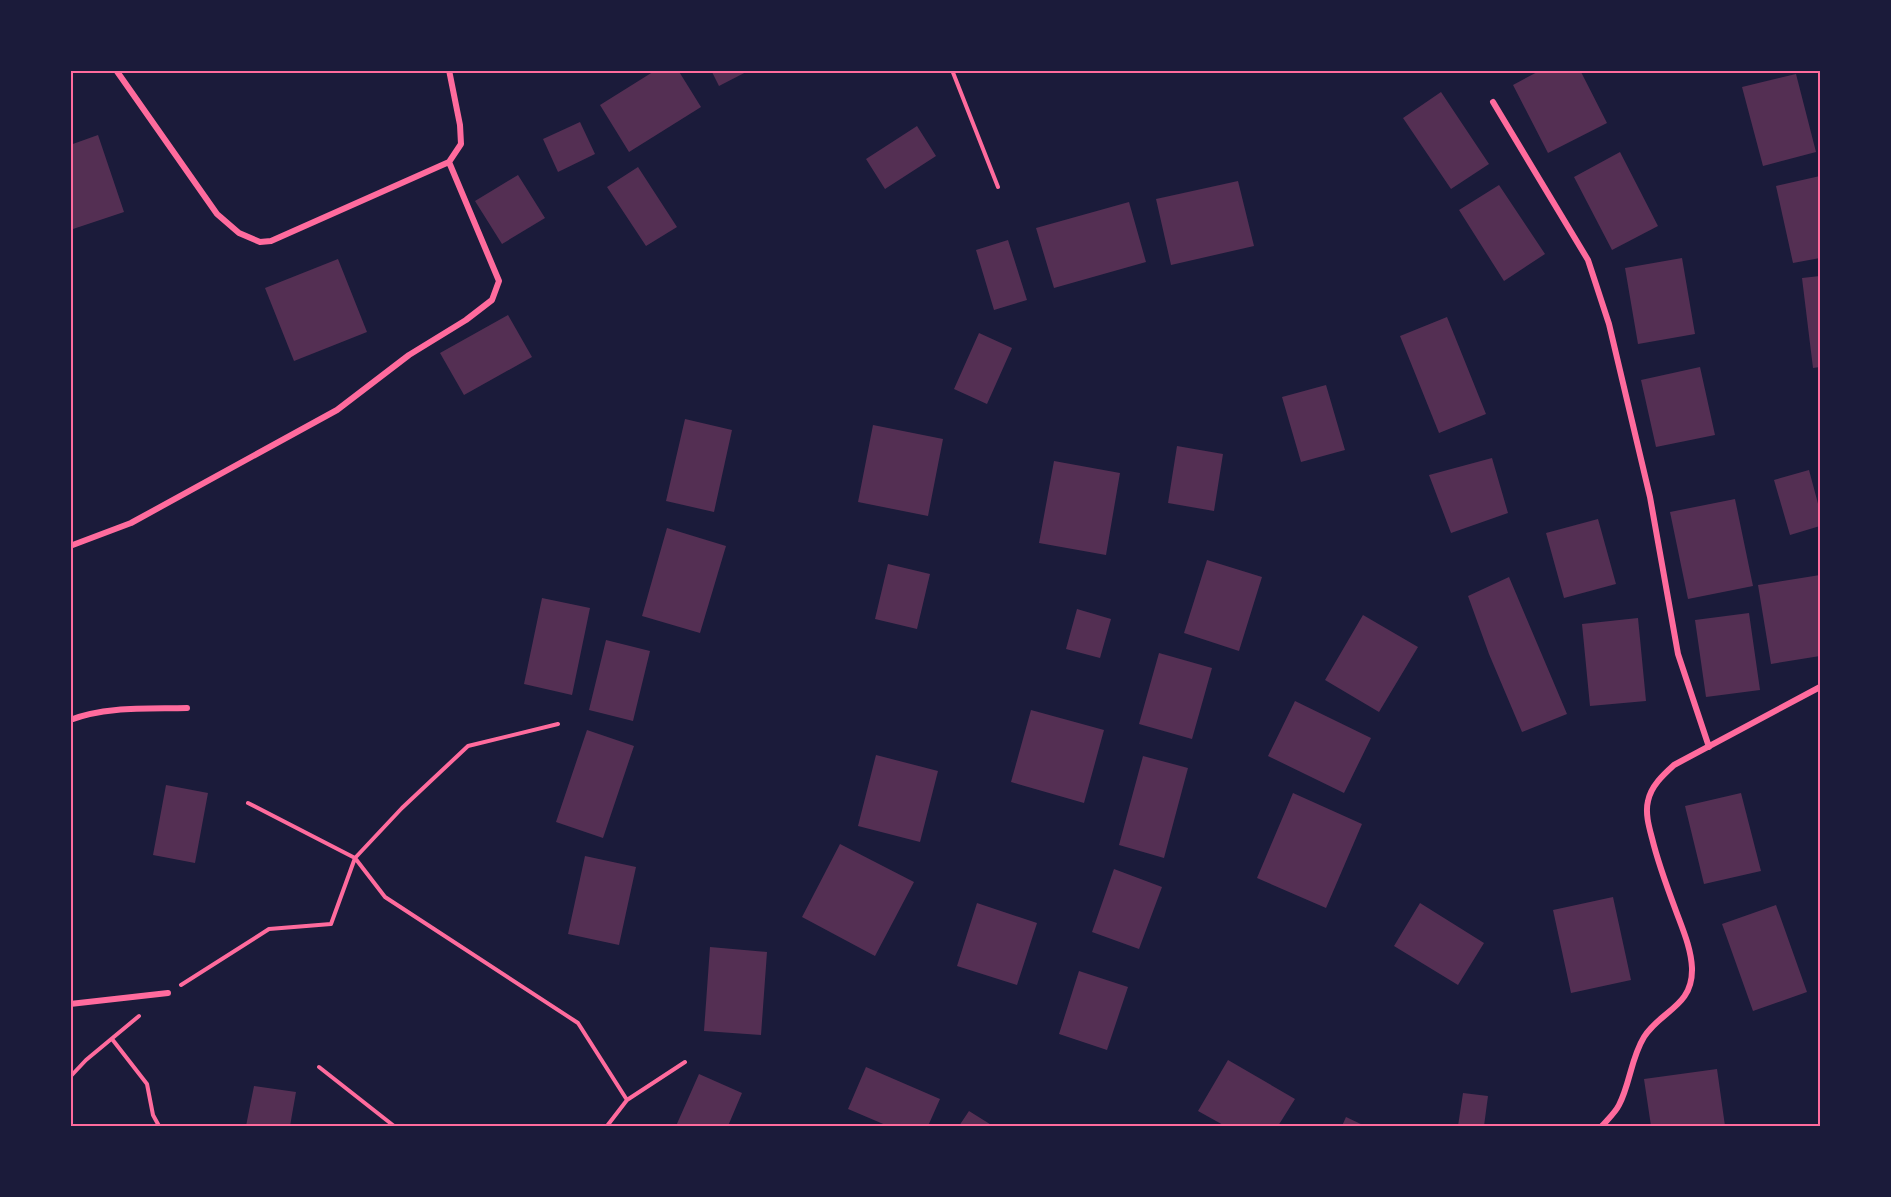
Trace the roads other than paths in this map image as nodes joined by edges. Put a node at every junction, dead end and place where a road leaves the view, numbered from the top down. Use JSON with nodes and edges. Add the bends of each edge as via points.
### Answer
{"nodes":[{"id":1,"x":116,"y":70,"type":"edge"},
{"id":2,"x":449,"y":70,"type":"edge"},
{"id":3,"x":1493,"y":102,"type":"dead end"},
{"id":4,"x":449,"y":162,"type":"junction"},
{"id":5,"x":70,"y":546,"type":"edge"},
{"id":6,"x":1821,"y":687,"type":"edge"},
{"id":7,"x":187,"y":708,"type":"dead end"},
{"id":8,"x":70,"y":720,"type":"edge"},
{"id":9,"x":1709,"y":747,"type":"junction"},
{"id":10,"x":168,"y":993,"type":"road end"},
{"id":11,"x":70,"y":1004,"type":"edge"},
{"id":12,"x":1602,"y":1126,"type":"edge"}],
"edges":[{"from":1,"to":4,"type":"street","via":[[217,214],[239,233],[260,242],[271,241]]},
{"from":2,"to":4,"type":"street","via":[[461,144]]},
{"from":3,"to":9,"type":"street","via":[[1588,260],[1609,324],[1650,497],[1678,654]]},
{"from":4,"to":5,"type":"street","via":[[499,281],[492,300],[409,355],[337,410],[131,523]]},
{"from":6,"to":9,"type":"street"},
{"from":7,"to":8,"type":"street","via":[[110,711]]},
{"from":9,"to":12,"type":"street","via":[[1669,769],[1647,803],[1657,858],[1688,941],[1692,969],[1689,989],[1643,1039],[1618,1108]]},
{"from":10,"to":11,"type":"street"}]}
